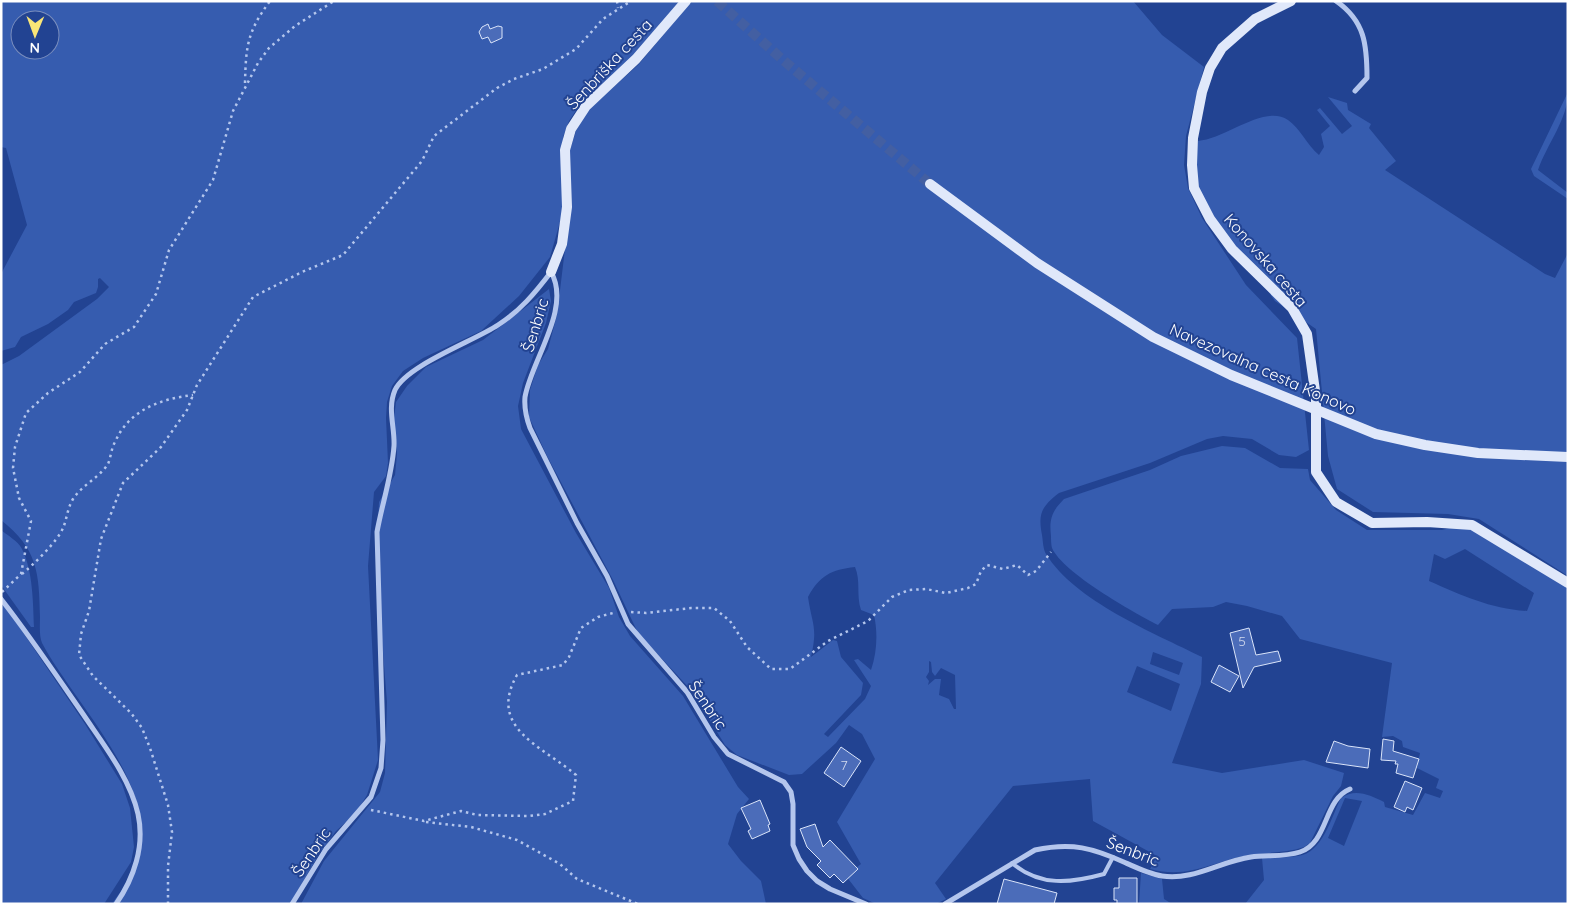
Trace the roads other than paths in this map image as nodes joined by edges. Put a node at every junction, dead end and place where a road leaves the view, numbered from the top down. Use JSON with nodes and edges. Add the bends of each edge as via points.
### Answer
{"nodes":[{"id":1,"x":686,"y":1,"type":"edge"},
{"id":2,"x":1291,"y":1,"type":"edge"},
{"id":3,"x":1336,"y":1,"type":"edge"},
{"id":4,"x":1355,"y":91,"type":"dead end"},
{"id":5,"x":930,"y":184,"type":"tunnel mouth"},
{"id":6,"x":551,"y":272,"type":"junction"},
{"id":7,"x":1316,"y":409,"type":"junction"},
{"id":8,"x":1568,"y":457,"type":"edge"},
{"id":9,"x":1568,"y":583,"type":"edge"},
{"id":10,"x":1,"y":599,"type":"edge"},
{"id":11,"x":1350,"y":789,"type":"dead end"},
{"id":12,"x":1113,"y":857,"type":"junction"},
{"id":13,"x":1012,"y":863,"type":"junction"},
{"id":14,"x":116,"y":904,"type":"edge"},
{"id":15,"x":292,"y":904,"type":"edge"},
{"id":16,"x":866,"y":904,"type":"edge"},
{"id":17,"x":945,"y":904,"type":"edge"}],
"edges":[{"from":1,"to":6,"type":"street","name":"Šenbriška cesta","via":[[636,59],[586,106],[571,129],[565,150],[567,207],[563,235]]},
{"from":2,"to":7,"type":"street","name":"Konovska cesta","via":[[1255,19],[1222,48],[1210,68],[1202,92],[1193,138],[1192,166],[1194,188],[1210,219],[1232,249],[1292,308],[1307,334]]},
{"from":3,"to":4,"type":"street","via":[[1355,16],[1367,47],[1367,78]]},
{"from":5,"to":7,"type":"street","name":"Navezovalna cesta Konovo","via":[[1037,263],[1153,337]]},
{"from":6,"to":15,"type":"street","name":"Šenbric","via":[[520,310],[497,326],[434,359],[396,388],[391,405],[392,466],[382,500],[378,532],[381,768],[371,797],[326,849]]},
{"from":6,"to":16,"type":"street","name":"Šenbric","via":[[557,294],[547,336],[526,396],[525,413],[577,523],[607,576],[628,624],[687,692],[714,737],[728,754],[784,782],[791,792],[794,804],[793,846],[807,870],[830,889]]},
{"from":7,"to":8,"type":"street","name":"Navezovalna cesta Konovo","via":[[1376,434],[1425,445],[1478,453]]},
{"from":7,"to":9,"type":"street","name":"Konovska cesta","via":[[1316,472],[1336,502],[1372,524],[1427,522],[1472,526]]},
{"from":10,"to":14,"type":"street","via":[[103,743],[127,785],[138,814],[140,842],[137,864]]},
{"from":11,"to":12,"type":"street","name":"Šenbric","via":[[1341,792],[1335,801],[1316,840],[1299,852],[1249,857],[1182,876],[1162,876]]},
{"from":12,"to":13,"type":"street","name":"Šenbric","via":[[1086,847],[1060,846],[1035,850]]},
{"from":12,"to":13,"type":"lane","via":[[1104,874],[1077,882],[1062,882],[1024,873]]},
{"from":13,"to":17,"type":"street","name":"Šenbric"}]}
